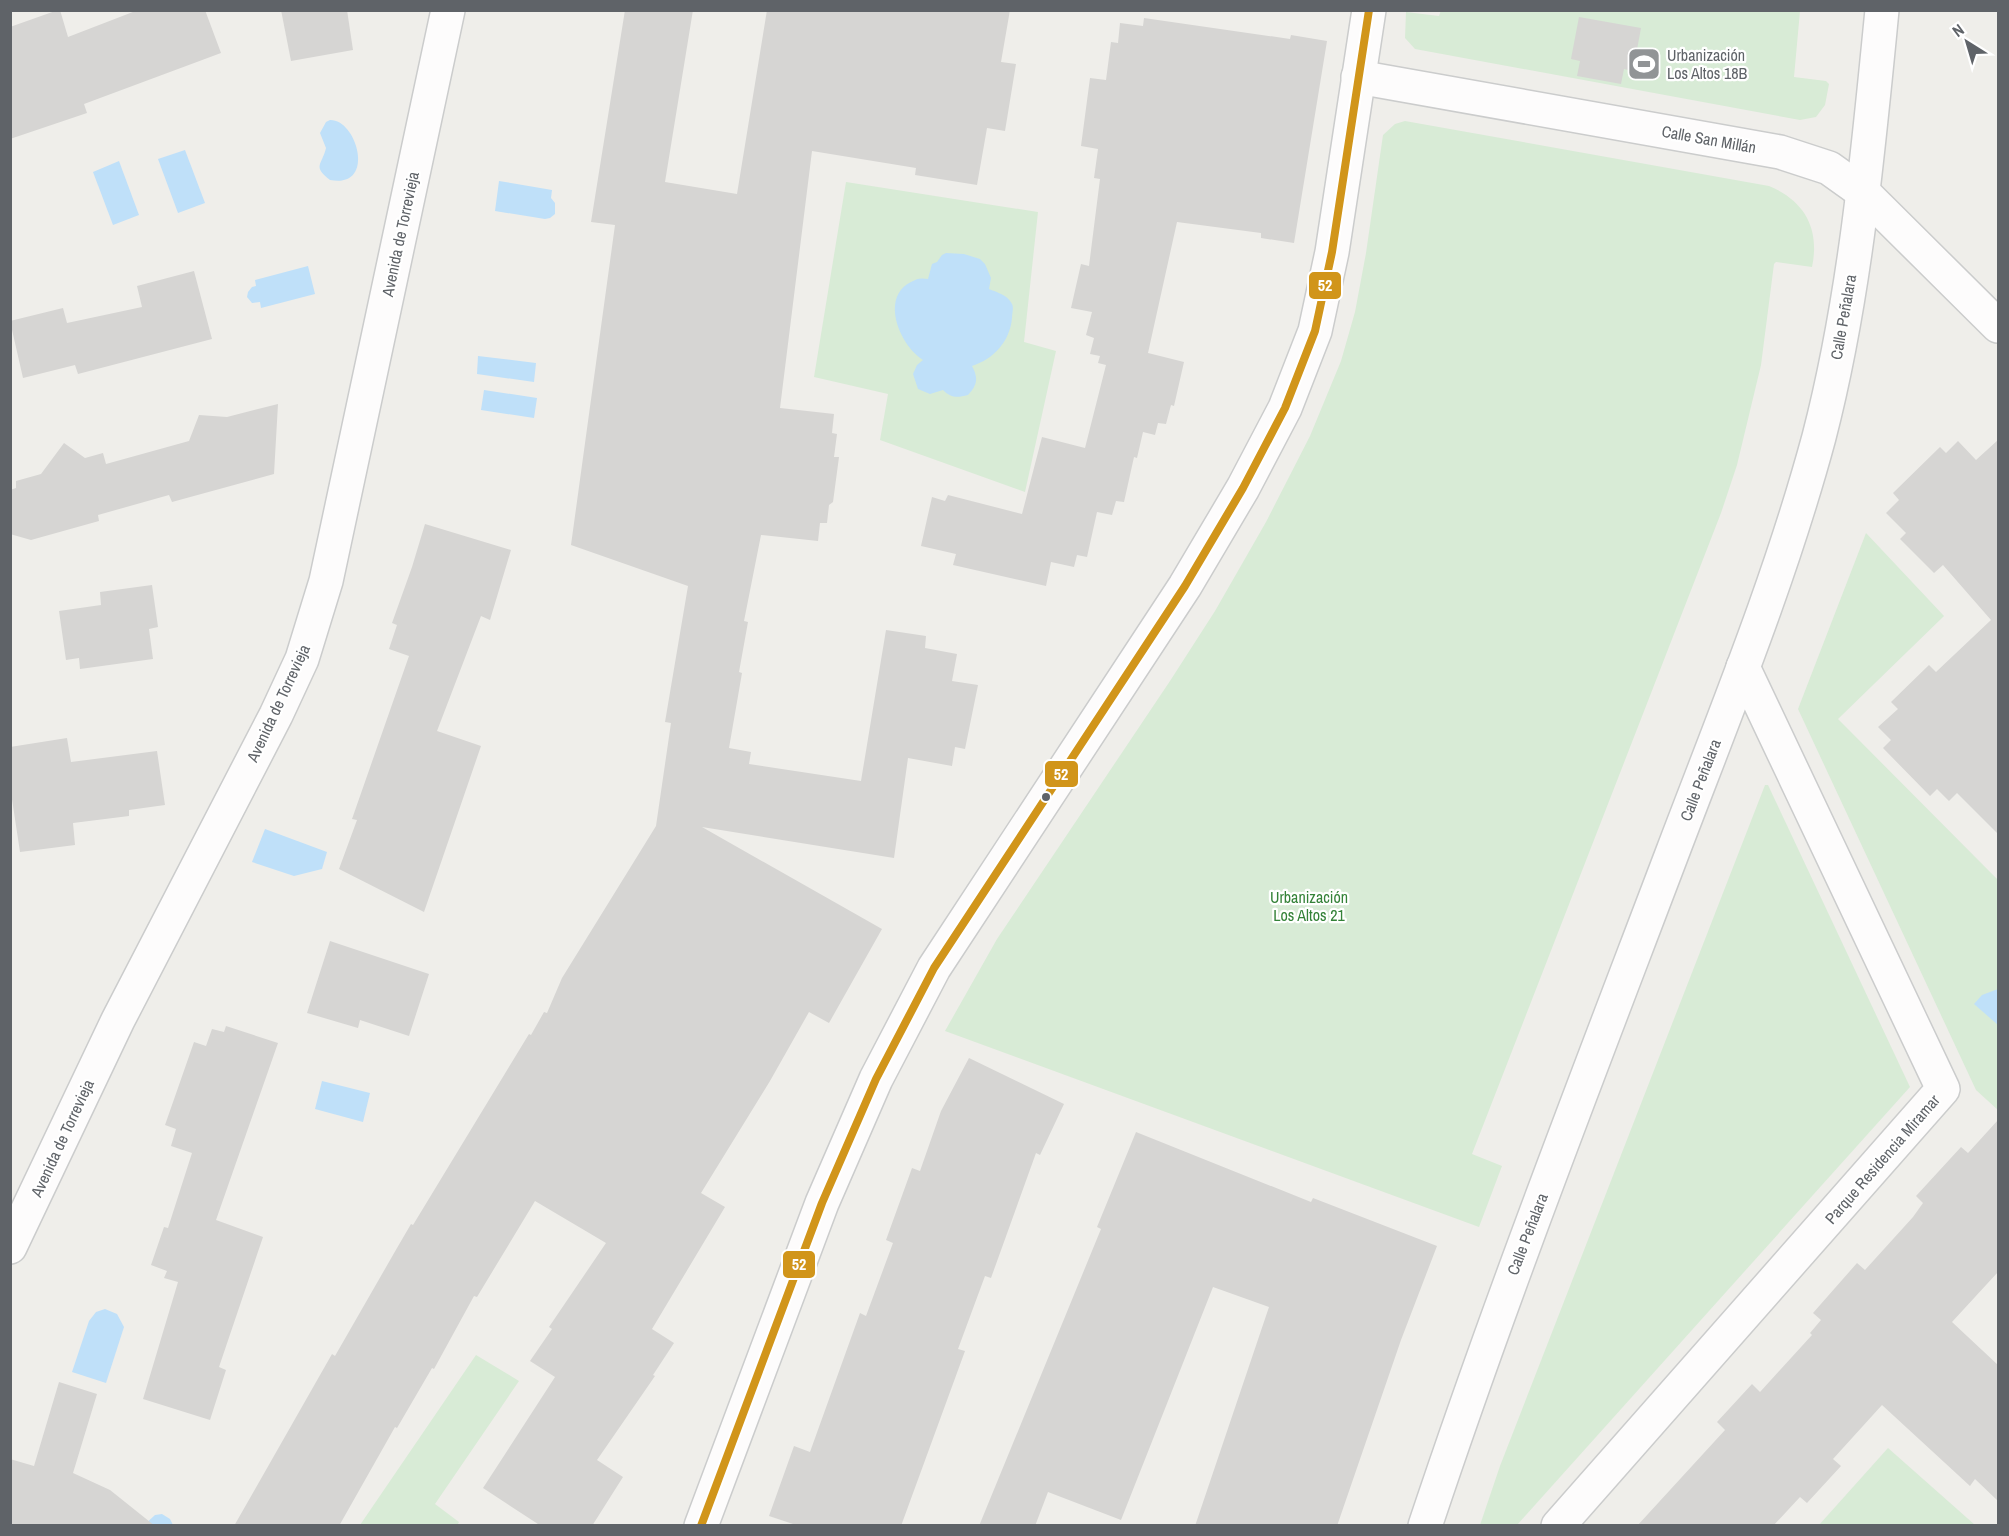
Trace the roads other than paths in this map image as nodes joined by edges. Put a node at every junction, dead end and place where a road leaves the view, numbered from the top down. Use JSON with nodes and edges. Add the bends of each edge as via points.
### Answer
{"nodes":[{"id":1,"x":448,"y":10,"type":"edge"},
{"id":2,"x":1369,"y":10,"type":"edge"},
{"id":3,"x":1881,"y":10,"type":"edge"},
{"id":4,"x":1358,"y":76,"type":"junction"},
{"id":5,"x":1864,"y":193,"type":"junction"},
{"id":6,"x":1998,"y":326,"type":"edge"},
{"id":7,"x":1743,"y":667,"type":"junction"},
{"id":8,"x":10,"y":1247,"type":"edge"},
{"id":9,"x":701,"y":1526,"type":"edge"},
{"id":10,"x":1425,"y":1526,"type":"edge"},
{"id":11,"x":1558,"y":1526,"type":"edge"}],
"edges":[{"from":1,"to":8,"type":"street","name":"Avenida de Torrevieja","via":[[326,581],[302,659],[118,1020]]},
{"from":2,"to":4,"type":"street"},
{"from":3,"to":5,"type":"street","name":"Calle Peñalara"},
{"from":4,"to":5,"type":"street","name":"Calle San Millán","via":[[1780,152],[1829,168]]},
{"from":4,"to":9,"type":"street","via":[[1332,252],[1315,331],[1285,408],[1185,586],[929,976],[876,1079],[822,1203]]},
{"from":5,"to":6,"type":"street","name":"Calle San Millán"},
{"from":5,"to":7,"type":"street","name":"Calle Peñalara","via":[[1820,434],[1785,554]]},
{"from":7,"to":10,"type":"street","name":"Calle Peñalara","via":[[1520,1251]]},
{"from":7,"to":11,"type":"street","name":"Parque Residencia Miramar","via":[[1943,1089]]}]}
